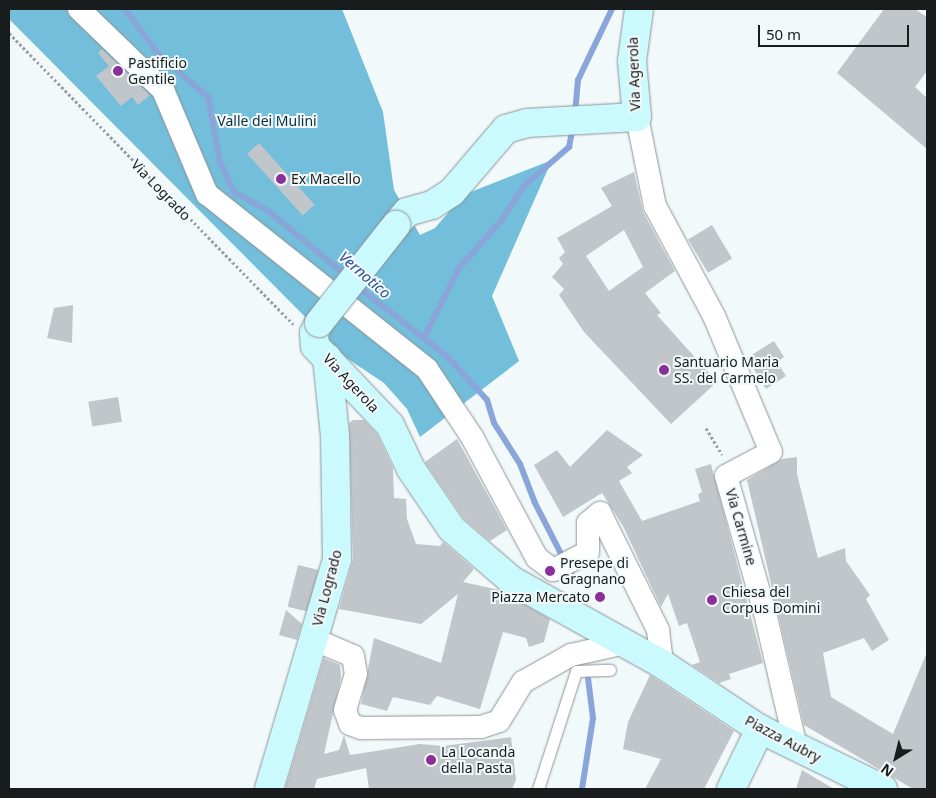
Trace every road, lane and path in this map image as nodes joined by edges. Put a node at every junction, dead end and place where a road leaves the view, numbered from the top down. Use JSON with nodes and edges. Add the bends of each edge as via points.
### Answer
{"nodes":[{"id":1,"x":79,"y":9,"type":"edge"},
{"id":2,"x":639,"y":9,"type":"edge"},
{"id":3,"x":9,"y":33,"type":"edge"},
{"id":4,"x":637,"y":117,"type":"junction"},
{"id":5,"x":321,"y":342,"type":"junction"},
{"id":6,"x":378,"y":413,"type":"junction"},
{"id":7,"x":706,"y":428,"type":"dead end"},
{"id":8,"x":335,"y":436,"type":"junction"},
{"id":9,"x":733,"y":472,"type":"junction"},
{"id":10,"x":312,"y":639,"type":"junction"},
{"id":11,"x":621,"y":644,"type":"junction"},
{"id":12,"x":662,"y":664,"type":"junction"},
{"id":13,"x":610,"y":670,"type":"dead end"},
{"id":14,"x":760,"y":729,"type":"junction"},
{"id":15,"x":796,"y":747,"type":"junction"},
{"id":16,"x":270,"y":789,"type":"edge"},
{"id":17,"x":538,"y":789,"type":"edge"},
{"id":18,"x":731,"y":789,"type":"edge"},
{"id":19,"x":883,"y":789,"type":"edge"}],
"edges":[{"from":1,"to":12,"type":"street","via":[[163,90],[207,194],[427,369],[472,436],[537,558],[553,570],[588,552],[588,523],[600,513],[658,630]]},
{"from":2,"to":4,"type":"street","name":"Via Agerola","via":[[632,62]]},
{"from":3,"to":5,"type":"path","name":"Via Logrado"},
{"from":4,"to":5,"type":"street","name":"Via Agerola","bridge":true,"via":[[527,123],[506,130],[452,192],[432,205],[407,212]]},
{"from":4,"to":9,"type":"street","name":"Via Carmine","via":[[655,206],[714,316],[771,452]]},
{"from":5,"to":6,"type":"street","name":"Via Agerola"},
{"from":5,"to":8,"type":"street","name":"Via Logrado"},
{"from":6,"to":8,"type":"street","via":[[348,417],[341,421]]},
{"from":6,"to":11,"type":"street","name":"Via Agerola","via":[[390,425],[411,469],[452,529],[511,580]]},
{"from":7,"to":9,"type":"path"},
{"from":8,"to":10,"type":"street","name":"Via Logrado","via":[[339,541]]},
{"from":9,"to":15,"type":"street","name":"Via Carmine","via":[[726,476],[765,613]]},
{"from":10,"to":11,"type":"street","via":[[353,656],[356,674],[345,710],[350,724],[362,728],[481,727],[499,721],[523,682],[571,655]]},
{"from":10,"to":16,"type":"street","name":"Via Logrado"},
{"from":11,"to":12,"type":"street"},
{"from":12,"to":14,"type":"street","name":"Piazza Aubry"},
{"from":13,"to":17,"type":"lane","via":[[576,671]]},
{"from":14,"to":15,"type":"street","name":"Piazza Aubry"},
{"from":14,"to":18,"type":"street"},
{"from":15,"to":19,"type":"street","name":"Piazza Aubry"}]}
